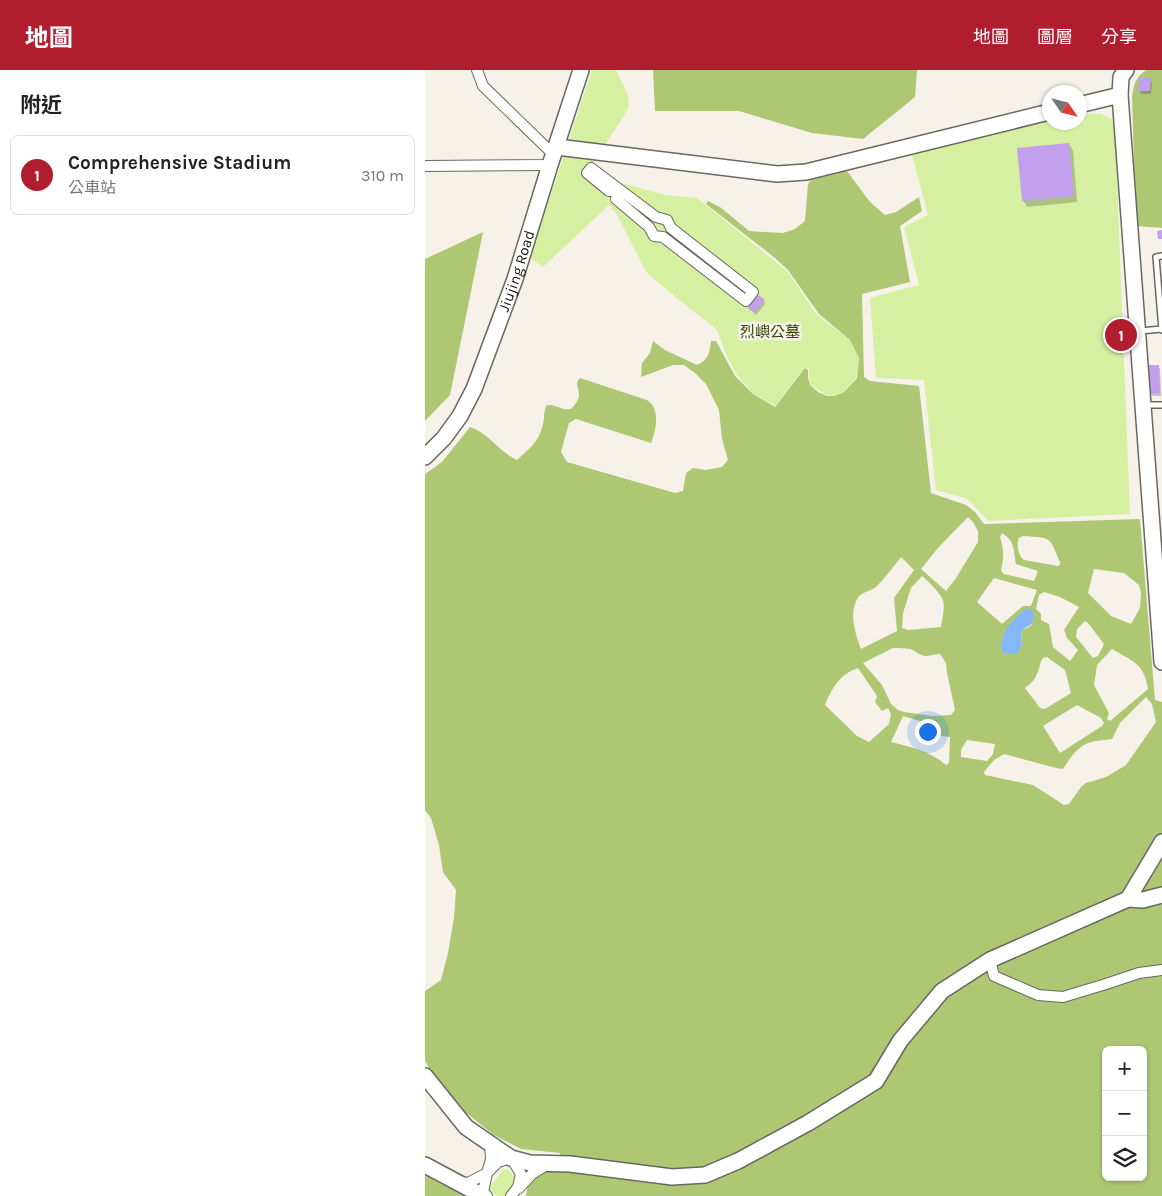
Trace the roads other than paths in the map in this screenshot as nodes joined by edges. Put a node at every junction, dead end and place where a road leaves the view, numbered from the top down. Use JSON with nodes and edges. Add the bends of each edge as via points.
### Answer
{"nodes":[{"id":1,"x":477,"y":70,"type":"edge"},
{"id":2,"x":581,"y":70,"type":"edge"},
{"id":3,"x":1126,"y":70,"type":"edge"},
{"id":4,"x":1119,"y":95,"type":"junction"},
{"id":5,"x":1087,"y":102,"type":"edge"},
{"id":6,"x":1042,"y":114,"type":"edge"},
{"id":7,"x":554,"y":156,"type":"junction"},
{"id":8,"x":425,"y":166,"type":"edge"},
{"id":9,"x":1162,"y":256,"type":"edge"},
{"id":10,"x":753,"y":292,"type":"joint"},
{"id":11,"x":1162,"y":329,"type":"edge"},
{"id":12,"x":1137,"y":332,"type":"junction"},
{"id":13,"x":1143,"y":405,"type":"junction"},
{"id":14,"x":1162,"y":406,"type":"edge"},
{"id":15,"x":425,"y":457,"type":"edge"},
{"id":16,"x":1162,"y":662,"type":"edge"},
{"id":17,"x":1162,"y":842,"type":"edge"},
{"id":18,"x":1162,"y":895,"type":"edge"},
{"id":19,"x":1128,"y":899,"type":"junction"},
{"id":20,"x":990,"y":960,"type":"junction"},
{"id":21,"x":1162,"y":970,"type":"edge"},
{"id":22,"x":425,"y":1076,"type":"edge"},
{"id":23,"x":490,"y":1143,"type":"junction"},
{"id":24,"x":511,"y":1158,"type":"junction"},
{"id":25,"x":548,"y":1164,"type":"junction"},
{"id":26,"x":425,"y":1165,"type":"edge"},
{"id":27,"x":487,"y":1173,"type":"junction"},
{"id":28,"x":454,"y":1181,"type":"junction"},
{"id":29,"x":519,"y":1192,"type":"edge"},
{"id":30,"x":483,"y":1196,"type":"edge"},
{"id":31,"x":487,"y":1196,"type":"edge"},
{"id":32,"x":511,"y":1196,"type":"edge"}],
"edges":[{"from":1,"to":7,"type":"street","via":[[483,86]]},
{"from":2,"to":7,"type":"street","name":"Jiujing Road"},
{"from":3,"to":4,"type":"street","via":[[1121,77]]},
{"from":4,"to":5,"type":"street"},
{"from":4,"to":12,"type":"street"},
{"from":6,"to":7,"type":"street","via":[[806,172],[777,174]]},
{"from":7,"to":8,"type":"street"},
{"from":7,"to":15,"type":"street","name":"Jiujing Road","via":[[515,279],[474,389],[461,416]]},
{"from":9,"to":11,"type":"lane","via":[[1157,257]]},
{"from":10,"to":10,"type":"street","via":[[746,301],[663,237],[654,236],[649,227],[616,200],[618,196],[611,188],[609,191],[587,174],[591,168],[656,217],[667,220],[671,228]]},
{"from":11,"to":12,"type":"lane"},
{"from":12,"to":13,"type":"street"},
{"from":13,"to":14,"type":"lane"},
{"from":13,"to":16,"type":"street"},
{"from":17,"to":19,"type":"street"},
{"from":18,"to":19,"type":"street","via":[[1143,900]]},
{"from":19,"to":20,"type":"street"},
{"from":20,"to":21,"type":"street","via":[[994,976],[1038,995],[1063,997],[1139,973]]},
{"from":20,"to":25,"type":"street","via":[[942,991],[901,1041],[877,1081],[739,1161],[705,1175],[671,1177]]},
{"from":22,"to":23,"type":"street","via":[[466,1127]]},
{"from":23,"to":24,"type":"street"},
{"from":23,"to":27,"type":"street","via":[[491,1159]]},
{"from":24,"to":25,"type":"street"},
{"from":24,"to":27,"type":"street","via":[[498,1162]]},
{"from":24,"to":29,"type":"street","via":[[521,1174]]},
{"from":25,"to":29,"type":"street","via":[[532,1174]]},
{"from":26,"to":28,"type":"street"},
{"from":27,"to":28,"type":"street","via":[[468,1183]]},
{"from":27,"to":31,"type":"street","via":[[483,1192]]},
{"from":28,"to":30,"type":"street"},
{"from":29,"to":32,"type":"street"}]}
